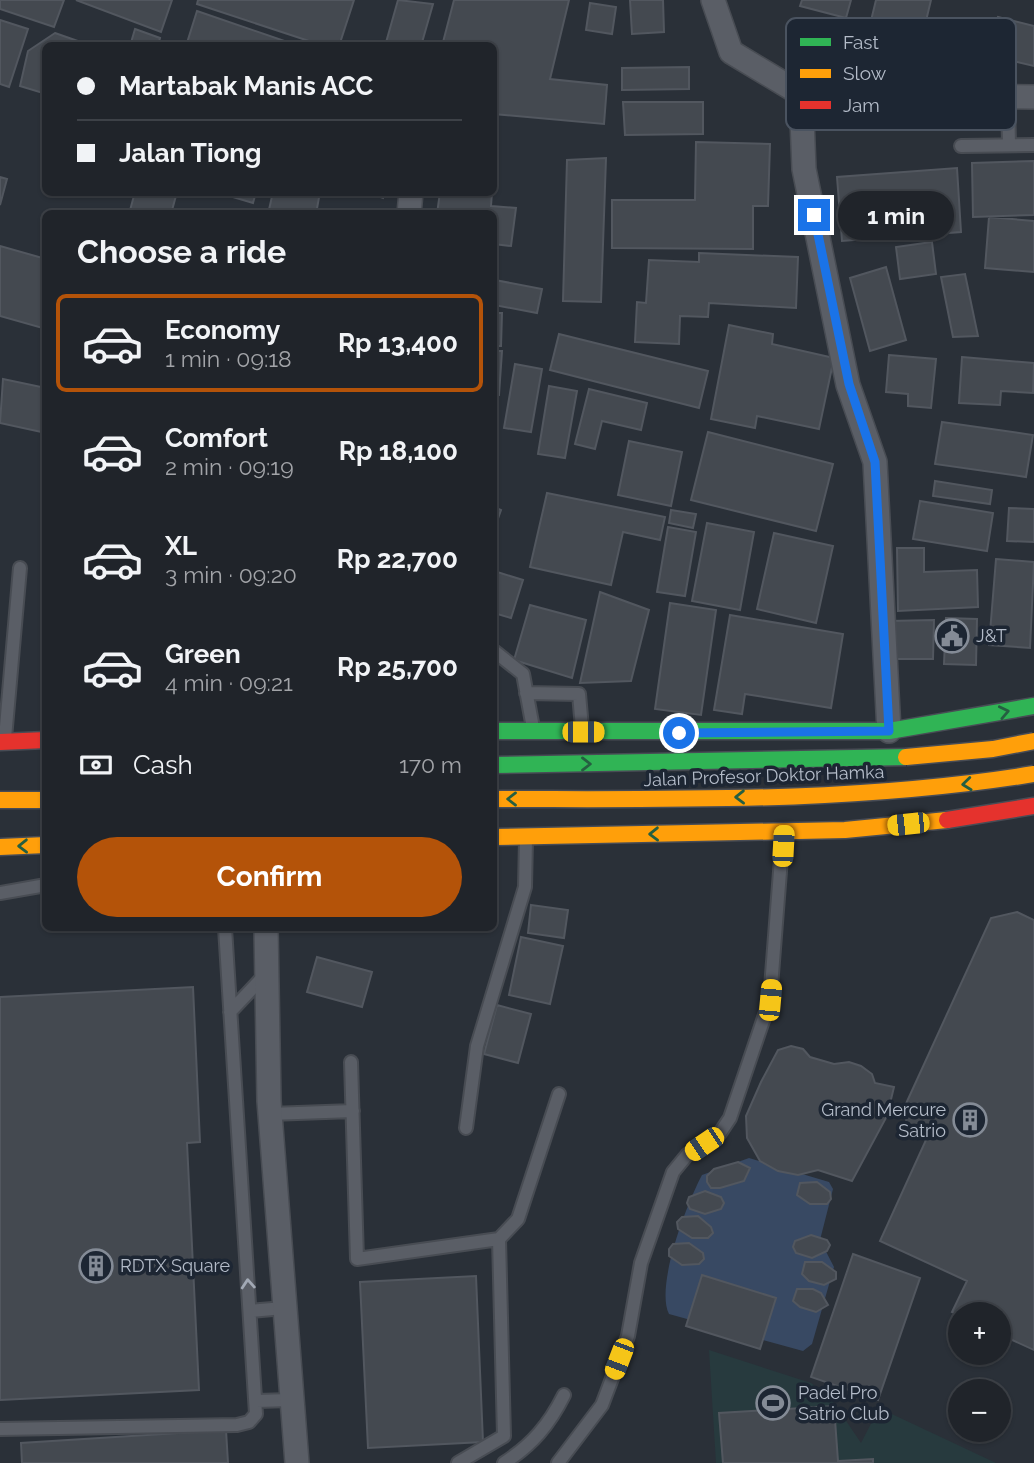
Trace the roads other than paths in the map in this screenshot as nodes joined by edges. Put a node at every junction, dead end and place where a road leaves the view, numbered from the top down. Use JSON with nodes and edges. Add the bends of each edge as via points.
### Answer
{"nodes":[{"id":1,"x":713,"y":0,"type":"edge"},
{"id":2,"x":786,"y":85,"type":"edge"},
{"id":3,"x":1016,"y":96,"type":"edge"},
{"id":4,"x":1034,"y":97,"type":"edge"},
{"id":5,"x":802,"y":130,"type":"edge"},
{"id":6,"x":1009,"y":130,"type":"edge"},
{"id":7,"x":1009,"y":145,"type":"junction"},
{"id":8,"x":1034,"y":145,"type":"edge"},
{"id":9,"x":961,"y":146,"type":"dead end"},
{"id":10,"x":20,"y":568,"type":"dead end"},
{"id":11,"x":0,"y":634,"type":"edge"},
{"id":12,"x":14,"y":634,"type":"junction"},
{"id":13,"x":497,"y":653,"type":"edge"},
{"id":14,"x":526,"y":693,"type":"junction"},
{"id":15,"x":4,"y":699,"type":"edge"},
{"id":16,"x":1034,"y":706,"type":"edge"},
{"id":17,"x":497,"y":731,"type":"edge"},
{"id":18,"x":889,"y":731,"type":"junction"},
{"id":19,"x":534,"y":732,"type":"junction"},
{"id":20,"x":583,"y":732,"type":"junction"},
{"id":21,"x":769,"y":732,"type":"junction"},
{"id":22,"x":42,"y":740,"type":"edge"},
{"id":23,"x":1034,"y":741,"type":"edge"},
{"id":24,"x":3,"y":742,"type":"edge"},
{"id":25,"x":497,"y":765,"type":"edge"},
{"id":26,"x":1034,"y":774,"type":"edge"},
{"id":27,"x":42,"y":792,"type":"edge"},
{"id":28,"x":497,"y":799,"type":"edge"},
{"id":29,"x":42,"y":800,"type":"edge"},
{"id":30,"x":0,"y":801,"type":"edge"},
{"id":31,"x":1034,"y":806,"type":"edge"},
{"id":32,"x":908,"y":824,"type":"junction"},
{"id":33,"x":751,"y":832,"type":"junction"},
{"id":34,"x":783,"y":832,"type":"junction"},
{"id":35,"x":497,"y":836,"type":"edge"},
{"id":36,"x":526,"y":836,"type":"junction"},
{"id":37,"x":42,"y":845,"type":"edge"},
{"id":38,"x":0,"y":846,"type":"edge"},
{"id":39,"x":42,"y":886,"type":"edge"},
{"id":40,"x":0,"y":893,"type":"edge"},
{"id":41,"x":225,"y":931,"type":"edge"},
{"id":42,"x":255,"y":931,"type":"edge"},
{"id":43,"x":265,"y":931,"type":"edge"},
{"id":44,"x":265,"y":968,"type":"junction"},
{"id":45,"x":230,"y":1012,"type":"junction"},
{"id":46,"x":351,"y":1062,"type":"dead end"},
{"id":47,"x":559,"y":1094,"type":"dead end"},
{"id":48,"x":353,"y":1111,"type":"junction"},
{"id":49,"x":270,"y":1114,"type":"junction"},
{"id":50,"x":466,"y":1128,"type":"dead end"},
{"id":51,"x":499,"y":1239,"type":"junction"},
{"id":52,"x":284,"y":1308,"type":"junction"},
{"id":53,"x":250,"y":1311,"type":"junction"},
{"id":54,"x":564,"y":1395,"type":"dead end"},
{"id":55,"x":290,"y":1400,"type":"junction"},
{"id":56,"x":257,"y":1401,"type":"junction"},
{"id":57,"x":0,"y":1429,"type":"edge"},
{"id":58,"x":297,"y":1463,"type":"edge"},
{"id":59,"x":458,"y":1463,"type":"edge"},
{"id":60,"x":504,"y":1463,"type":"edge"},
{"id":61,"x":558,"y":1463,"type":"edge"}],
"edges":[{"from":1,"to":2,"type":"street","via":[[731,52]]},
{"from":3,"to":4,"type":"street"},
{"from":5,"to":18,"type":"street","via":[[804,169],[849,384],[875,462]]},
{"from":6,"to":7,"type":"lane"},
{"from":7,"to":8,"type":"lane"},
{"from":7,"to":9,"type":"lane"},
{"from":10,"to":12,"type":"lane"},
{"from":11,"to":12,"type":"lane"},
{"from":12,"to":15,"type":"lane"},
{"from":13,"to":14,"type":"lane","via":[[523,674]]},
{"from":14,"to":19,"type":"lane"},
{"from":14,"to":20,"type":"lane","via":[[579,694]]},
{"from":15,"to":24,"type":"lane"},
{"from":18,"to":16,"type":"main road","one_way":true},
{"from":17,"to":19,"type":"main road"},
{"from":18,"to":21,"type":"main road"},
{"from":18,"to":32,"type":"main road","via":[[873,784],[872,808],[881,820]]},
{"from":19,"to":20,"type":"main road"},
{"from":20,"to":21,"type":"main road"},
{"from":21,"to":33,"type":"main road","via":[[782,754],[788,805],[780,820]]},
{"from":22,"to":24,"type":"main road"},
{"from":25,"to":23,"type":"main road","name":"Jalan Profesor Doktor Hamka","one_way":true,"bridge":true,"via":[[890,759]]},
{"from":26,"to":28,"type":"main road","name":"Jalan Profesor Doktor Hamka","one_way":true,"bridge":true,"via":[[993,782],[791,797]]},
{"from":27,"to":30,"type":"main road"},
{"from":29,"to":30,"type":"main road","bridge":true},
{"from":31,"to":32,"type":"main road"},
{"from":32,"to":34,"type":"main road"},
{"from":33,"to":34,"type":"main road"},
{"from":33,"to":36,"type":"main road","one_way":true},
{"from":34,"to":61,"type":"lane","via":[[770,1000],[730,1118],[720,1133],[673,1172],[641,1263],[628,1336],[602,1405]]},
{"from":35,"to":36,"type":"main road"},
{"from":36,"to":50,"type":"lane","via":[[525,887],[477,1046]]},
{"from":37,"to":38,"type":"main road","one_way":true},
{"from":39,"to":40,"type":"lane"},
{"from":41,"to":45,"type":"lane"},
{"from":42,"to":44,"type":"street"},
{"from":43,"to":44,"type":"street"},
{"from":44,"to":45,"type":"lane"},
{"from":44,"to":49,"type":"street"},
{"from":53,"to":45,"type":"lane","one_way":true},
{"from":46,"to":48,"type":"lane"},
{"from":47,"to":51,"type":"lane","via":[[518,1219]]},
{"from":48,"to":49,"type":"lane"},
{"from":48,"to":51,"type":"lane","via":[[357,1259]]},
{"from":49,"to":52,"type":"street"},
{"from":51,"to":59,"type":"lane","via":[[504,1436]]},
{"from":52,"to":53,"type":"lane"},
{"from":52,"to":55,"type":"street"},
{"from":53,"to":56,"type":"lane"},
{"from":54,"to":60,"type":"lane","via":[[551,1423],[525,1450]]},
{"from":55,"to":56,"type":"lane"},
{"from":55,"to":58,"type":"street"},
{"from":56,"to":57,"type":"lane","via":[[256,1414],[237,1425]]}]}
